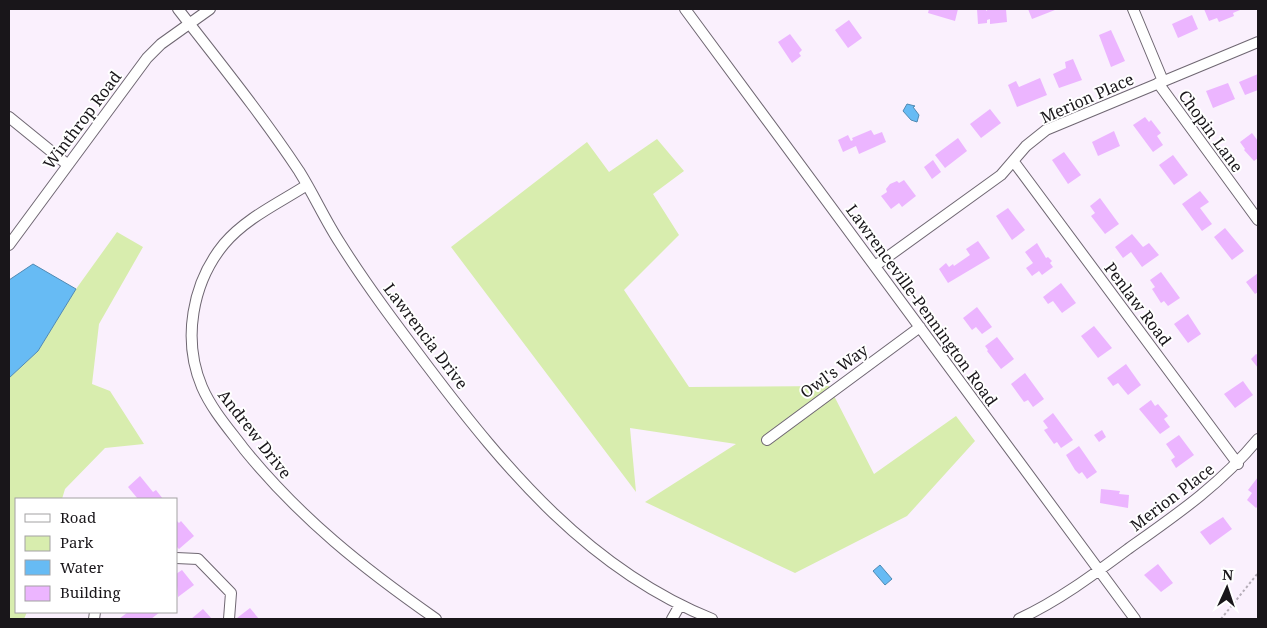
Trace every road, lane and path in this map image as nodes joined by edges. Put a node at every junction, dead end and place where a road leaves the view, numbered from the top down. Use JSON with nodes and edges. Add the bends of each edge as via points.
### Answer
{"nodes":[{"id":1,"x":178,"y":9,"type":"edge"},
{"id":2,"x":210,"y":9,"type":"edge"},
{"id":3,"x":685,"y":9,"type":"edge"},
{"id":4,"x":1134,"y":9,"type":"edge"},
{"id":5,"x":190,"y":24,"type":"junction"},
{"id":6,"x":1258,"y":42,"type":"edge"},
{"id":7,"x":1160,"y":82,"type":"junction"},
{"id":8,"x":9,"y":117,"type":"edge"},
{"id":9,"x":1014,"y":162,"type":"junction"},
{"id":10,"x":68,"y":165,"type":"junction"},
{"id":11,"x":307,"y":186,"type":"junction"},
{"id":12,"x":1258,"y":220,"type":"edge"},
{"id":13,"x":9,"y":245,"type":"edge"},
{"id":14,"x":875,"y":266,"type":"junction"},
{"id":15,"x":920,"y":327,"type":"junction"},
{"id":16,"x":1258,"y":439,"type":"edge"},
{"id":17,"x":767,"y":440,"type":"dead end"},
{"id":18,"x":1238,"y":464,"type":"junction"},
{"id":19,"x":178,"y":558,"type":"edge"},
{"id":20,"x":1098,"y":571,"type":"junction"},
{"id":21,"x":1258,"y":573,"type":"edge"},
{"id":22,"x":680,"y":605,"type":"junction"},
{"id":23,"x":229,"y":619,"type":"edge"},
{"id":24,"x":436,"y":619,"type":"edge"},
{"id":25,"x":672,"y":619,"type":"edge"},
{"id":26,"x":712,"y":619,"type":"edge"},
{"id":27,"x":1019,"y":619,"type":"edge"},
{"id":28,"x":1135,"y":619,"type":"edge"},
{"id":29,"x":1221,"y":619,"type":"edge"}],
"edges":[{"from":1,"to":5,"type":"street","name":"Lawrencia Drive"},
{"from":2,"to":5,"type":"street","name":"Winthrop Road"},
{"from":3,"to":14,"type":"street","name":"Lawrenceville-Pennington Road"},
{"from":4,"to":7,"type":"street","name":"Chopin Lane"},
{"from":5,"to":10,"type":"street","name":"Winthrop Road","via":[[147,58]]},
{"from":5,"to":11,"type":"street","name":"Lawrencia Drive","via":[[279,142]]},
{"from":6,"to":7,"type":"street","name":"Merion Place"},
{"from":7,"to":9,"type":"street","name":"Merion Place","via":[[1046,130],[1026,146]]},
{"from":7,"to":12,"type":"street","name":"Chopin Lane"},
{"from":8,"to":10,"type":"street"},
{"from":9,"to":14,"type":"street","name":"Merion Place"},
{"from":9,"to":18,"type":"street","name":"Penlaw Road"},
{"from":10,"to":13,"type":"street","name":"Winthrop Road"},
{"from":11,"to":22,"type":"street","name":"Lawrencia Drive","via":[[346,254],[411,343],[448,393],[528,487],[557,518],[602,557]]},
{"from":11,"to":24,"type":"street","name":"Andrew Drive","via":[[239,229],[215,256],[202,280],[193,312],[195,368],[201,386],[220,419],[289,501],[351,557]]},
{"from":14,"to":15,"type":"street","name":"Lawrenceville-Pennington Road"},
{"from":15,"to":17,"type":"street","name":"Owl's Way"},
{"from":15,"to":20,"type":"street","name":"Lawrenceville-Pennington Road"},
{"from":16,"to":18,"type":"street","name":"Merion Place"},
{"from":18,"to":20,"type":"street","name":"Merion Place","via":[[1201,497]]},
{"from":19,"to":23,"type":"street","via":[[198,559],[231,593]]},
{"from":20,"to":27,"type":"street"},
{"from":20,"to":28,"type":"street","name":"Lawrenceville-Pennington Road"},
{"from":21,"to":29,"type":"path"},
{"from":22,"to":25,"type":"street"},
{"from":22,"to":26,"type":"street","name":"Lawrencia Drive"}]}
